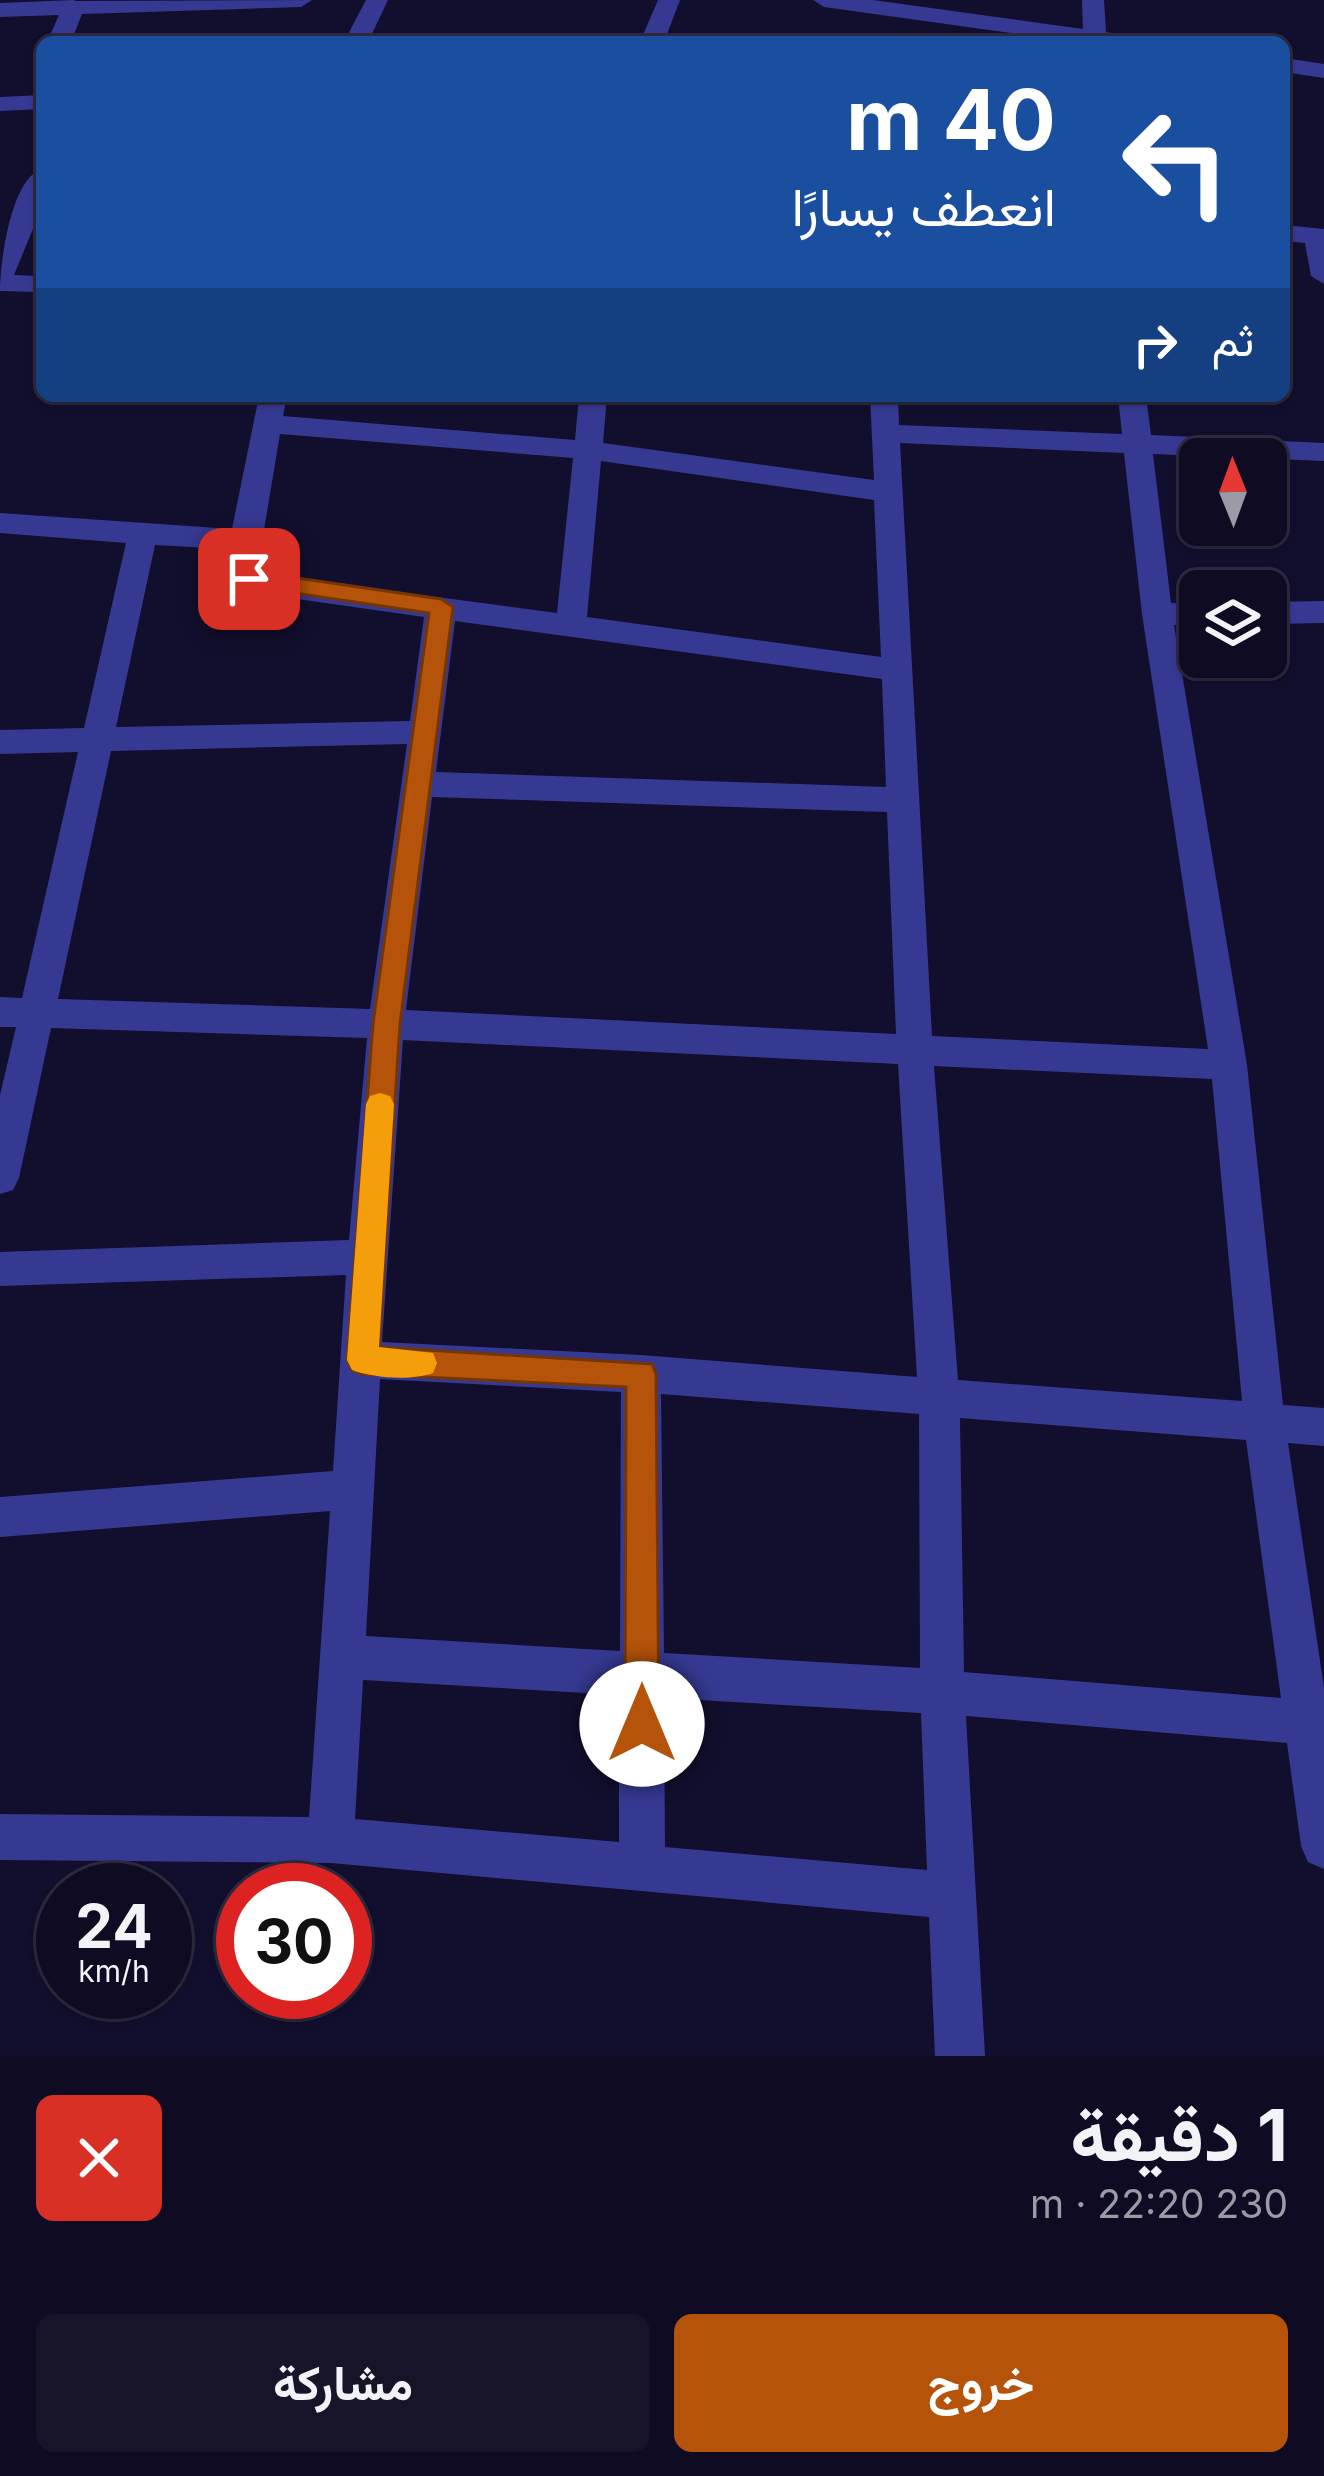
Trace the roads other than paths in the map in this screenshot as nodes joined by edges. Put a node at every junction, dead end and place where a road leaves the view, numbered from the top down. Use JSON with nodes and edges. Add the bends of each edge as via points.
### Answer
{"nodes":[{"id":1,"x":302,"y":0,"type":"edge"},
{"id":2,"x":377,"y":0,"type":"edge"},
{"id":3,"x":669,"y":0,"type":"edge"},
{"id":4,"x":824,"y":0,"type":"edge"},
{"id":5,"x":1093,"y":0,"type":"edge"},
{"id":6,"x":156,"y":2,"type":"edge"},
{"id":7,"x":904,"y":5,"type":"edge"},
{"id":8,"x":74,"y":8,"type":"junction"},
{"id":9,"x":0,"y":10,"type":"edge"},
{"id":10,"x":62,"y":36,"type":"edge"},
{"id":11,"x":359,"y":36,"type":"edge"},
{"id":12,"x":654,"y":36,"type":"edge"},
{"id":13,"x":901,"y":36,"type":"edge"},
{"id":14,"x":1073,"y":36,"type":"edge"},
{"id":15,"x":1095,"y":36,"type":"edge"},
{"id":16,"x":1290,"y":66,"type":"edge"},
{"id":17,"x":1324,"y":70,"type":"edge"},
{"id":18,"x":36,"y":97,"type":"edge"},
{"id":19,"x":0,"y":104,"type":"edge"},
{"id":20,"x":36,"y":191,"type":"edge"},
{"id":21,"x":1290,"y":234,"type":"edge"},
{"id":22,"x":1321,"y":237,"type":"edge"},
{"id":23,"x":1324,"y":276,"type":"edge"},
{"id":24,"x":0,"y":280,"type":"edge"},
{"id":25,"x":36,"y":283,"type":"edge"},
{"id":26,"x":592,"y":402,"type":"edge"},
{"id":27,"x":884,"y":402,"type":"edge"},
{"id":28,"x":1133,"y":402,"type":"edge"},
{"id":29,"x":271,"y":410,"type":"edge"},
{"id":30,"x":885,"y":433,"type":"junction"},
{"id":31,"x":1138,"y":447,"type":"junction"},
{"id":32,"x":589,"y":450,"type":"junction"},
{"id":33,"x":1324,"y":452,"type":"edge"},
{"id":34,"x":888,"y":492,"type":"junction"},
{"id":35,"x":0,"y":523,"type":"edge"},
{"id":36,"x":143,"y":534,"type":"junction"},
{"id":37,"x":245,"y":540,"type":"junction"},
{"id":38,"x":441,"y":607,"type":"junction"},
{"id":39,"x":1324,"y":612,"type":"edge"},
{"id":40,"x":1287,"y":613,"type":"edge"},
{"id":41,"x":1157,"y":614,"type":"junction"},
{"id":42,"x":1179,"y":614,"type":"edge"},
{"id":43,"x":571,"y":625,"type":"junction"},
{"id":44,"x":897,"y":670,"type":"junction"},
{"id":45,"x":424,"y":732,"type":"junction"},
{"id":46,"x":100,"y":740,"type":"junction"},
{"id":47,"x":0,"y":742,"type":"edge"},
{"id":48,"x":417,"y":784,"type":"junction"},
{"id":49,"x":905,"y":800,"type":"junction"},
{"id":50,"x":18,"y":1012,"type":"edge"},
{"id":51,"x":386,"y":1024,"type":"junction"},
{"id":52,"x":915,"y":1048,"type":"junction"},
{"id":53,"x":1228,"y":1065,"type":"junction"},
{"id":54,"x":0,"y":1178,"type":"edge"},
{"id":55,"x":367,"y":1257,"type":"junction"},
{"id":56,"x":0,"y":1269,"type":"edge"},
{"id":57,"x":362,"y":1360,"type":"junction"},
{"id":58,"x":641,"y":1374,"type":"junction"},
{"id":59,"x":939,"y":1398,"type":"junction"},
{"id":60,"x":1264,"y":1422,"type":"junction"},
{"id":61,"x":1324,"y":1426,"type":"edge"},
{"id":62,"x":355,"y":1489,"type":"junction"},
{"id":63,"x":0,"y":1517,"type":"edge"},
{"id":64,"x":344,"y":1657,"type":"junction"},
{"id":65,"x":642,"y":1676,"type":"junction"},
{"id":66,"x":942,"y":1692,"type":"junction"},
{"id":67,"x":1315,"y":1723,"type":"edge"},
{"id":68,"x":0,"y":1837,"type":"edge"},
{"id":69,"x":331,"y":1840,"type":"junction"},
{"id":70,"x":1324,"y":1846,"type":"edge"},
{"id":71,"x":642,"y":1865,"type":"junction"},
{"id":72,"x":955,"y":1896,"type":"junction"},
{"id":73,"x":960,"y":2056,"type":"edge"}],
"edges":[{"from":1,"to":6,"type":"street"},
{"from":2,"to":11,"type":"street"},
{"from":3,"to":12,"type":"street"},
{"from":4,"to":7,"type":"street"},
{"from":5,"to":15,"type":"street"},
{"from":6,"to":8,"type":"street"},
{"from":7,"to":13,"type":"street"},
{"from":7,"to":14,"type":"street"},
{"from":8,"to":9,"type":"street"},
{"from":8,"to":10,"type":"street"},
{"from":16,"to":17,"type":"street"},
{"from":18,"to":19,"type":"street"},
{"from":20,"to":24,"type":"street"},
{"from":21,"to":22,"type":"street"},
{"from":22,"to":23,"type":"street"},
{"from":24,"to":25,"type":"street"},
{"from":26,"to":32,"type":"street"},
{"from":27,"to":30,"type":"street"},
{"from":28,"to":31,"type":"street"},
{"from":29,"to":32,"type":"street"},
{"from":29,"to":37,"type":"street"},
{"from":30,"to":31,"type":"street"},
{"from":30,"to":34,"type":"street"},
{"from":31,"to":33,"type":"street"},
{"from":31,"to":41,"type":"street"},
{"from":32,"to":34,"type":"street"},
{"from":32,"to":43,"type":"street"},
{"from":34,"to":44,"type":"street"},
{"from":35,"to":36,"type":"street"},
{"from":36,"to":37,"type":"street"},
{"from":36,"to":46,"type":"street"},
{"from":37,"to":38,"type":"street","via":[[245,574],[255,583]]},
{"from":38,"to":43,"type":"street"},
{"from":38,"to":45,"type":"street"},
{"from":39,"to":40,"type":"street"},
{"from":41,"to":42,"type":"street"},
{"from":41,"to":53,"type":"street"},
{"from":43,"to":44,"type":"street"},
{"from":44,"to":49,"type":"street"},
{"from":45,"to":46,"type":"street"},
{"from":45,"to":48,"type":"street"},
{"from":46,"to":47,"type":"street"},
{"from":46,"to":50,"type":"street"},
{"from":48,"to":49,"type":"street"},
{"from":48,"to":51,"type":"street"},
{"from":49,"to":52,"type":"street"},
{"from":50,"to":51,"type":"street"},
{"from":50,"to":54,"type":"street"},
{"from":51,"to":52,"type":"street"},
{"from":51,"to":55,"type":"street"},
{"from":52,"to":53,"type":"street"},
{"from":52,"to":59,"type":"street"},
{"from":53,"to":60,"type":"street"},
{"from":55,"to":56,"type":"street"},
{"from":55,"to":57,"type":"street"},
{"from":57,"to":58,"type":"street"},
{"from":57,"to":62,"type":"street"},
{"from":58,"to":59,"type":"street"},
{"from":58,"to":65,"type":"street"},
{"from":59,"to":60,"type":"street"},
{"from":59,"to":66,"type":"street"},
{"from":60,"to":61,"type":"street"},
{"from":60,"to":67,"type":"street"},
{"from":62,"to":63,"type":"street"},
{"from":62,"to":64,"type":"street"},
{"from":64,"to":65,"type":"street"},
{"from":64,"to":69,"type":"street"},
{"from":65,"to":66,"type":"street"},
{"from":65,"to":71,"type":"street"},
{"from":66,"to":67,"type":"street"},
{"from":66,"to":72,"type":"street"},
{"from":67,"to":70,"type":"street"},
{"from":68,"to":69,"type":"street"},
{"from":69,"to":71,"type":"street"},
{"from":71,"to":72,"type":"street"},
{"from":72,"to":73,"type":"street"}]}
